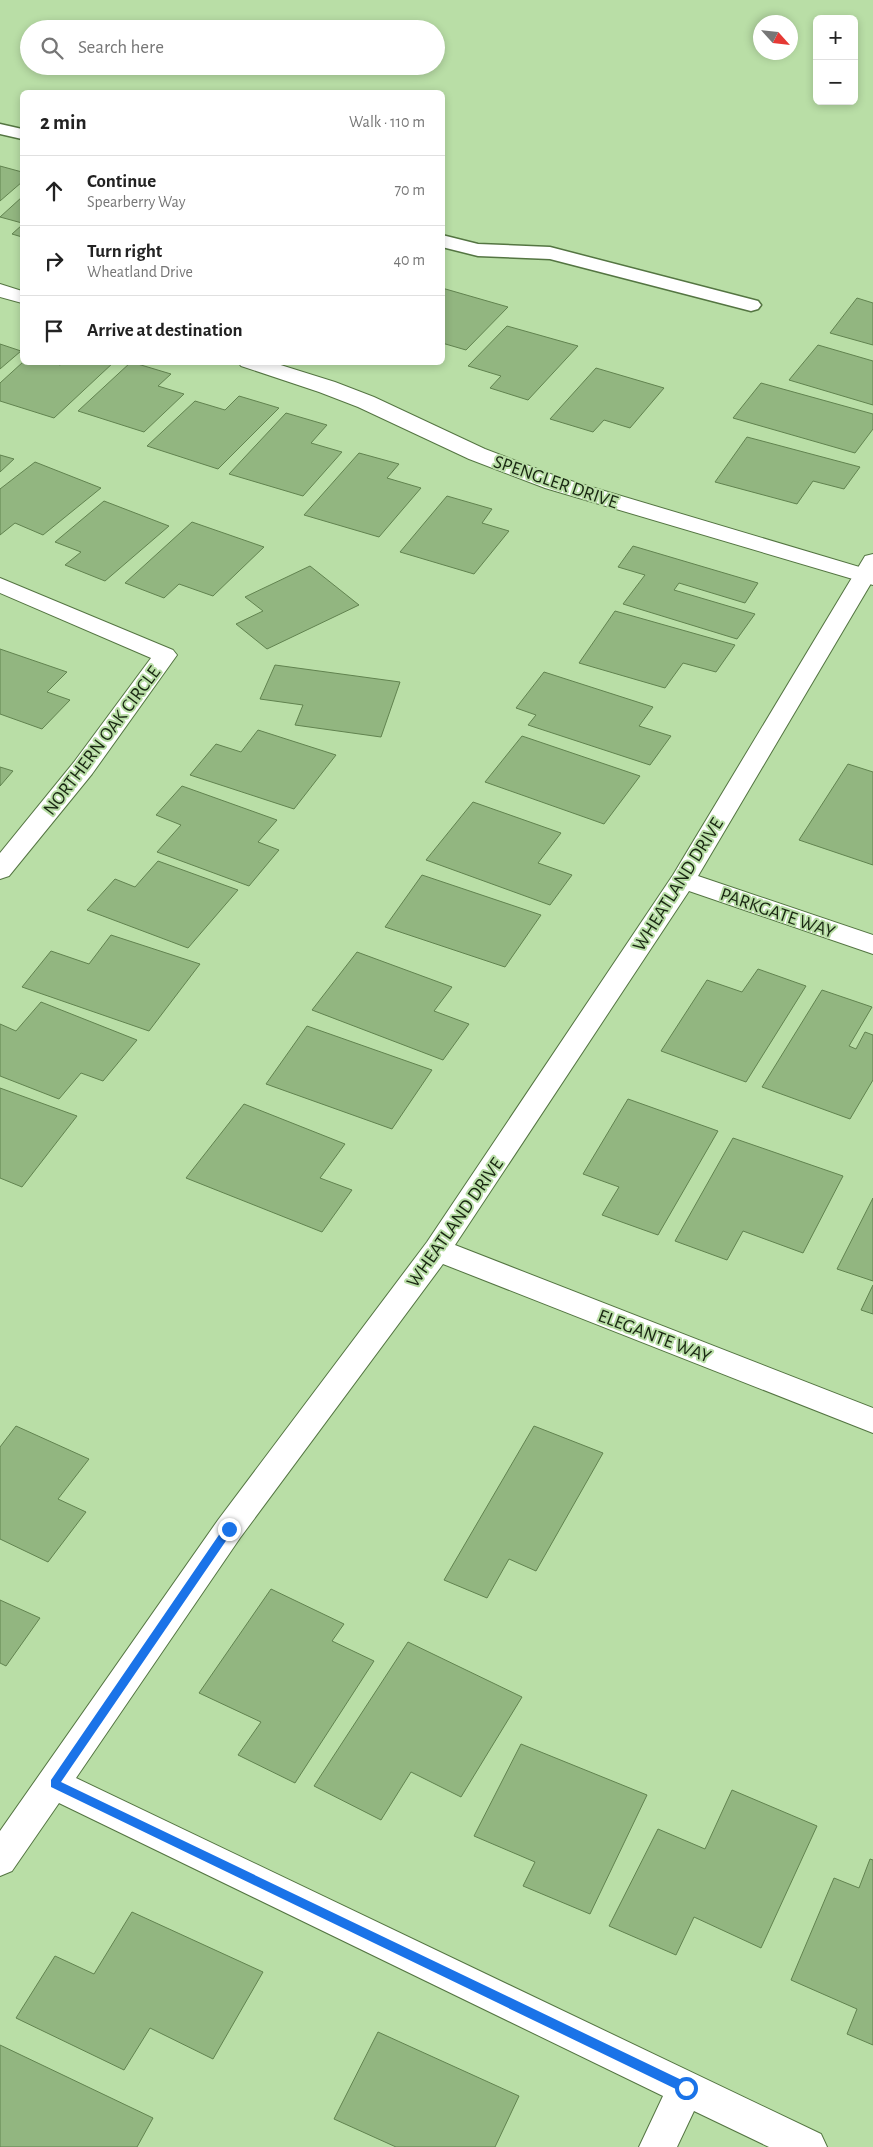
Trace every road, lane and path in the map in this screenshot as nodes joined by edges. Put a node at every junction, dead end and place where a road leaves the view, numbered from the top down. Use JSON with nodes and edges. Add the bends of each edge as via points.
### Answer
{"nodes":[{"id":1,"x":0,"y":129,"type":"edge"},
{"id":2,"x":20,"y":134,"type":"edge"},
{"id":3,"x":445,"y":242,"type":"edge"},
{"id":4,"x":0,"y":290,"type":"edge"},
{"id":5,"x":20,"y":296,"type":"edge"},
{"id":6,"x":751,"y":305,"type":"dead end"},
{"id":7,"x":257,"y":365,"type":"edge"},
{"id":8,"x":870,"y":572,"type":"edge"},
{"id":9,"x":0,"y":585,"type":"edge"},
{"id":10,"x":0,"y":870,"type":"edge"},
{"id":11,"x":682,"y":880,"type":"junction"},
{"id":12,"x":873,"y":945,"type":"edge"},
{"id":13,"x":437,"y":1250,"type":"junction"},
{"id":14,"x":873,"y":1421,"type":"edge"},
{"id":15,"x":54,"y":1784,"type":"junction"},
{"id":16,"x":0,"y":1860,"type":"edge"},
{"id":17,"x":686,"y":2088,"type":"junction"},
{"id":18,"x":658,"y":2147,"type":"edge"},
{"id":19,"x":808,"y":2147,"type":"edge"}],
"edges":[{"from":1,"to":2,"type":"lane"},
{"from":3,"to":6,"type":"lane","via":[[478,250],[550,253]]},
{"from":4,"to":5,"type":"street"},
{"from":7,"to":8,"type":"street","name":"SPENGLER DRIVE","via":[[366,402],[478,454],[554,483]]},
{"from":8,"to":11,"type":"street","name":"WHEATLAND DRIVE"},
{"from":9,"to":10,"type":"street","name":"NORTHERN OAK CIRCLE","via":[[165,655],[83,768]]},
{"from":11,"to":12,"type":"street","name":"PARKGATE WAY"},
{"from":11,"to":13,"type":"street","name":"WHEATLAND DRIVE"},
{"from":13,"to":14,"type":"street","name":"ELEGANTE WAY"},
{"from":13,"to":15,"type":"street","name":"WHEATLAND DRIVE","via":[[229,1529]]},
{"from":15,"to":16,"type":"street","name":"WHEATLAND DRIVE"},
{"from":15,"to":17,"type":"street"},
{"from":17,"to":18,"type":"street"},
{"from":17,"to":19,"type":"street"}]}
